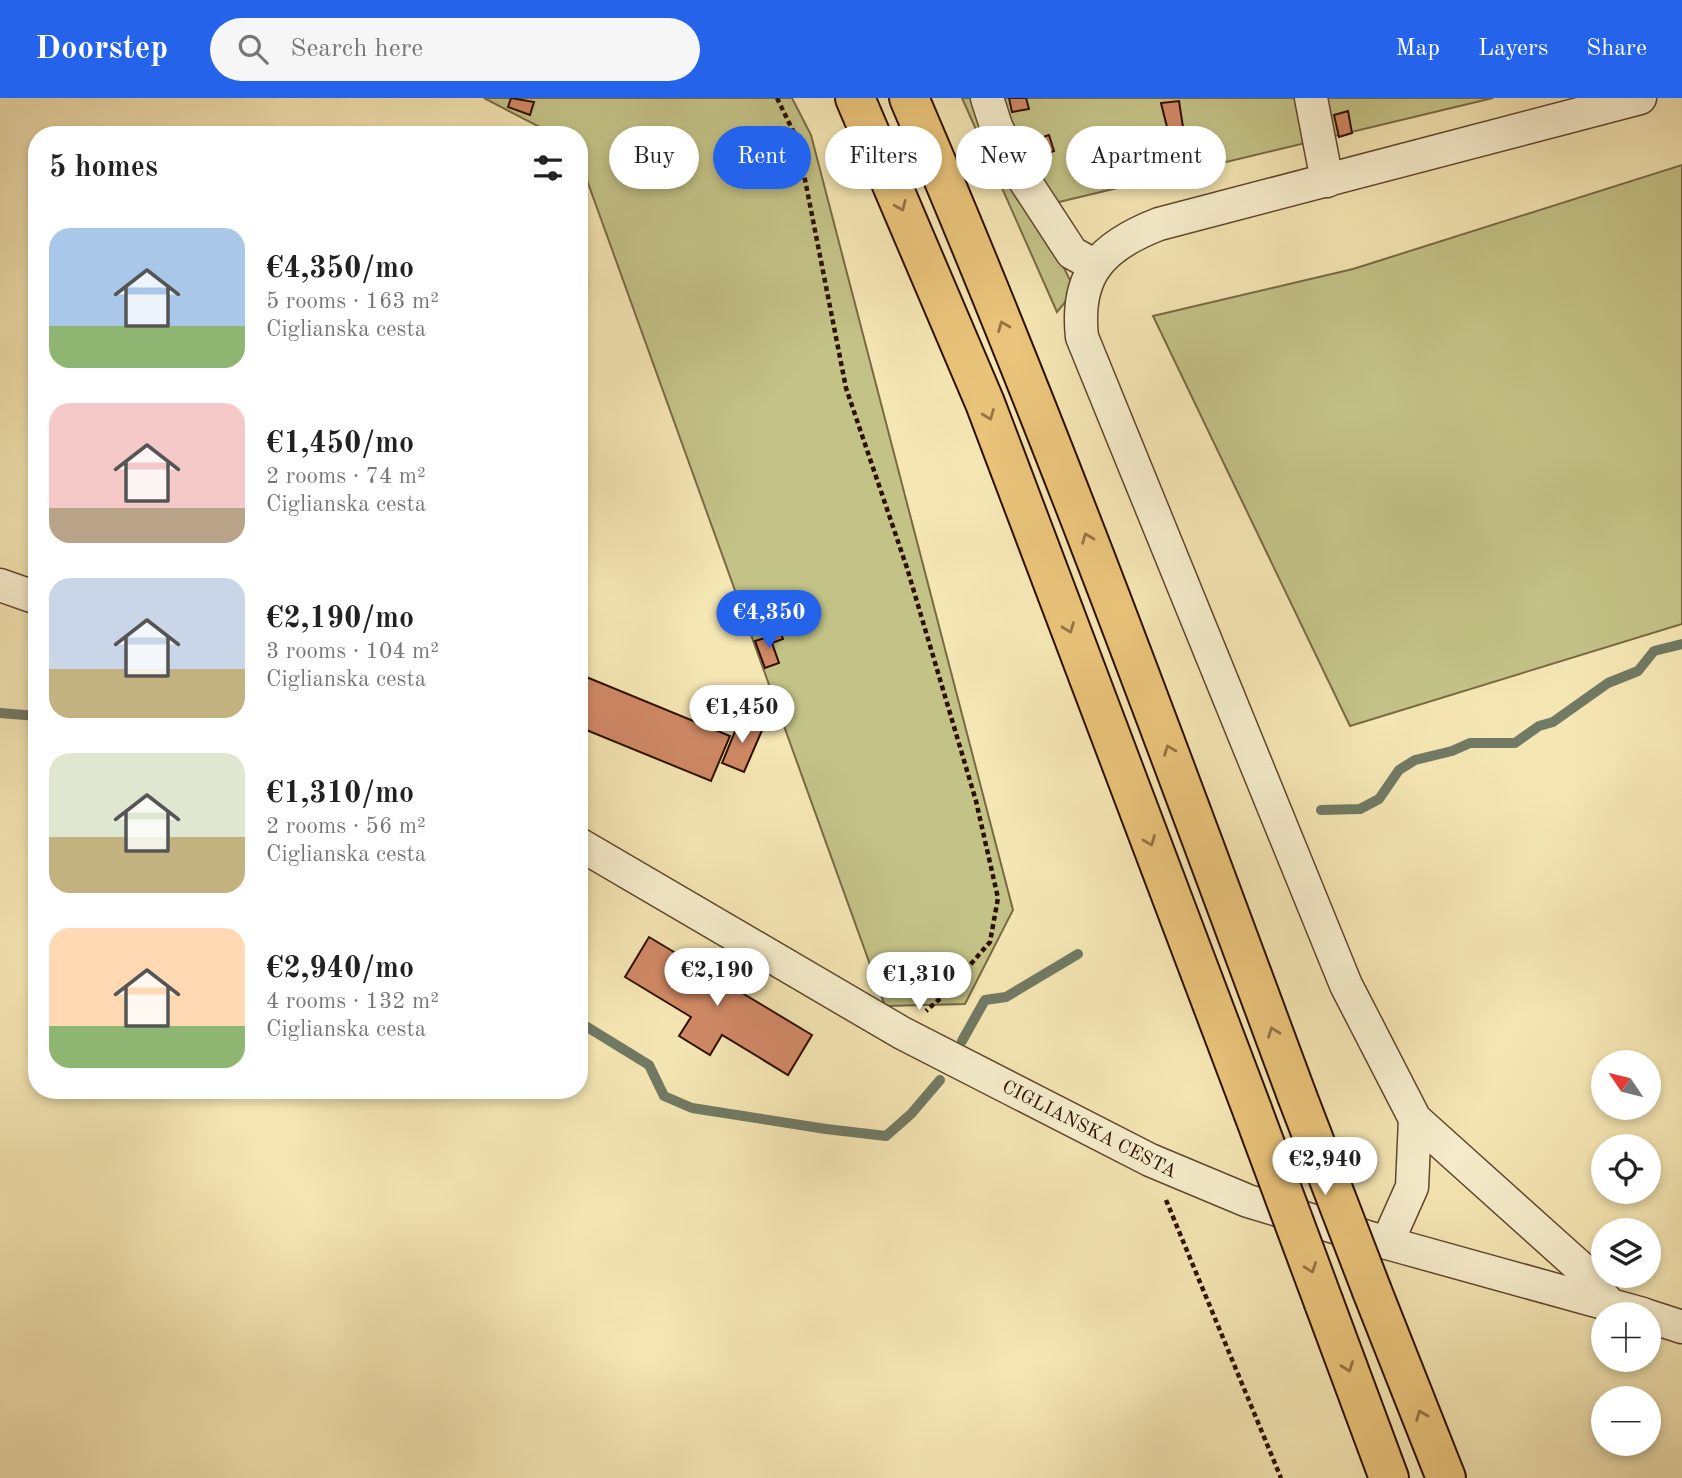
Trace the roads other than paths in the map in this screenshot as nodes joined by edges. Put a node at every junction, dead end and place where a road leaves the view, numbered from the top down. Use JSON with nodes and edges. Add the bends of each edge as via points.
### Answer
{"nodes":[{"id":1,"x":855,"y":98,"type":"edge"},
{"id":2,"x":909,"y":98,"type":"edge"},
{"id":3,"x":987,"y":98,"type":"edge"},
{"id":4,"x":1311,"y":98,"type":"edge"},
{"id":5,"x":1640,"y":98,"type":"edge"},
{"id":6,"x":1327,"y":181,"type":"junction"},
{"id":7,"x":1096,"y":266,"type":"junction"},
{"id":8,"x":0,"y":584,"type":"edge"},
{"id":9,"x":28,"y":595,"type":"edge"},
{"id":10,"x":588,"y":849,"type":"edge"},
{"id":11,"x":1415,"y":1119,"type":"junction"},
{"id":12,"x":1387,"y":1243,"type":"junction"},
{"id":13,"x":1604,"y":1302,"type":"edge"},
{"id":14,"x":1607,"y":1302,"type":"edge"},
{"id":15,"x":1661,"y":1320,"type":"edge"},
{"id":16,"x":1682,"y":1327,"type":"edge"},
{"id":17,"x":1389,"y":1478,"type":"edge"},
{"id":18,"x":1446,"y":1478,"type":"edge"}],
"edges":[{"from":1,"to":17,"type":"main road","one_way":true,"bridge":true,"via":[[985,403]]},
{"from":18,"to":2,"type":"main road","one_way":true,"bridge":true,"via":[[1038,413]]},
{"from":3,"to":7,"type":"street","via":[[996,126],[1030,188],[1072,253]]},
{"from":4,"to":6,"type":"street"},
{"from":5,"to":6,"type":"street"},
{"from":6,"to":7,"type":"street","via":[[1147,229],[1115,246]]},
{"from":7,"to":11,"type":"street","via":[[1082,290],[1082,337],[1346,985]]},
{"from":8,"to":9,"type":"street"},
{"from":10,"to":12,"type":"street","name":"CIGLIANSKA CESTA","via":[[902,1033],[1150,1160],[1248,1201]]},
{"from":11,"to":12,"type":"street","via":[[1412,1187]]},
{"from":11,"to":14,"type":"street","via":[[1583,1270]]},
{"from":12,"to":13,"type":"street","name":"CIGLIANSKA CESTA"},
{"from":15,"to":16,"type":"street"}]}
